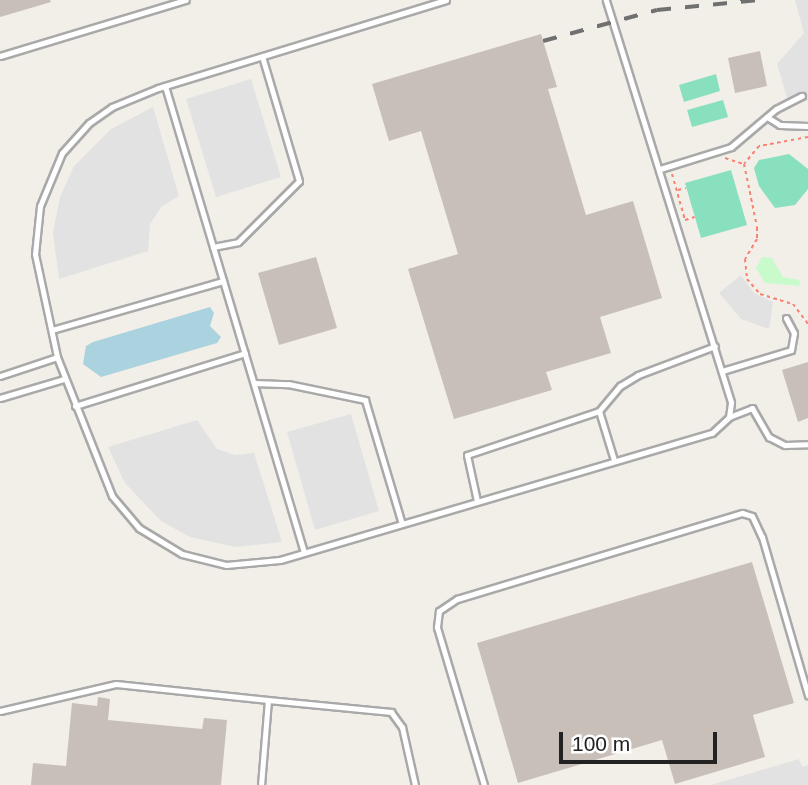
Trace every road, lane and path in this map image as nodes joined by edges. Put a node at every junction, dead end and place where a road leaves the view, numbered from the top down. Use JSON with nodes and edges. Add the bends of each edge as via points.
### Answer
{"nodes":[{"id":1,"x":186,"y":0,"type":"edge"},
{"id":2,"x":446,"y":0,"type":"edge"},
{"id":3,"x":606,"y":0,"type":"edge"},
{"id":4,"x":0,"y":56,"type":"edge"},
{"id":5,"x":262,"y":56,"type":"junction"},
{"id":6,"x":165,"y":86,"type":"junction"},
{"id":7,"x":802,"y":96,"type":"dead end"},
{"id":8,"x":767,"y":117,"type":"junction"},
{"id":9,"x":808,"y":126,"type":"edge"},
{"id":10,"x":808,"y":136,"type":"edge"},
{"id":11,"x":724,"y":157,"type":"dead end"},
{"id":12,"x":744,"y":164,"type":"junction"},
{"id":13,"x":660,"y":169,"type":"junction"},
{"id":14,"x":671,"y":172,"type":"dead end"},
{"id":15,"x":687,"y":188,"type":"dead end"},
{"id":16,"x":677,"y":191,"type":"junction"},
{"id":17,"x":695,"y":217,"type":"dead end"},
{"id":18,"x":213,"y":247,"type":"junction"},
{"id":19,"x":223,"y":281,"type":"junction"},
{"id":20,"x":786,"y":318,"type":"dead end"},
{"id":21,"x":808,"y":324,"type":"edge"},
{"id":22,"x":51,"y":330,"type":"junction"},
{"id":23,"x":715,"y":346,"type":"junction"},
{"id":24,"x":245,"y":354,"type":"junction"},
{"id":25,"x":57,"y":357,"type":"junction"},
{"id":26,"x":722,"y":371,"type":"junction"},
{"id":27,"x":0,"y":376,"type":"edge"},
{"id":28,"x":64,"y":379,"type":"junction"},
{"id":29,"x":254,"y":383,"type":"junction"},
{"id":30,"x":0,"y":398,"type":"edge"},
{"id":31,"x":75,"y":406,"type":"junction"},
{"id":32,"x":599,"y":411,"type":"junction"},
{"id":33,"x":729,"y":418,"type":"junction"},
{"id":34,"x":808,"y":444,"type":"edge"},
{"id":35,"x":614,"y":460,"type":"junction"},
{"id":36,"x":477,"y":501,"type":"junction"},
{"id":37,"x":402,"y":524,"type":"junction"},
{"id":38,"x":304,"y":553,"type":"junction"},
{"id":39,"x":808,"y":695,"type":"edge"},
{"id":40,"x":268,"y":700,"type":"junction"},
{"id":41,"x":0,"y":711,"type":"edge"},
{"id":42,"x":261,"y":785,"type":"edge"},
{"id":43,"x":415,"y":785,"type":"edge"},
{"id":44,"x":484,"y":785,"type":"edge"}],
"edges":[{"from":1,"to":4,"type":"lane"},
{"from":2,"to":5,"type":"lane"},
{"from":3,"to":13,"type":"lane"},
{"from":5,"to":6,"type":"lane"},
{"from":5,"to":18,"type":"lane","via":[[299,181],[238,242]]},
{"from":6,"to":18,"type":"lane"},
{"from":6,"to":22,"type":"lane","via":[[112,107],[89,123],[62,153],[40,206],[35,254]]},
{"from":7,"to":8,"type":"lane"},
{"from":8,"to":9,"type":"lane","via":[[780,125]]},
{"from":8,"to":13,"type":"lane","via":[[731,147]]},
{"from":10,"to":12,"type":"path","via":[[759,146]]},
{"from":11,"to":12,"type":"path"},
{"from":12,"to":21,"type":"path","via":[[757,227],[757,239],[745,259],[747,279],[760,295],[793,304]]},
{"from":13,"to":23,"type":"lane"},
{"from":14,"to":16,"type":"path"},
{"from":15,"to":16,"type":"path"},
{"from":16,"to":17,"type":"path","via":[[685,220]]},
{"from":18,"to":19,"type":"lane"},
{"from":19,"to":22,"type":"lane"},
{"from":19,"to":24,"type":"lane"},
{"from":20,"to":26,"type":"lane","via":[[794,332],[791,350]]},
{"from":22,"to":25,"type":"lane"},
{"from":23,"to":26,"type":"lane"},
{"from":23,"to":32,"type":"lane","via":[[638,375],[620,386]]},
{"from":24,"to":29,"type":"lane"},
{"from":24,"to":31,"type":"lane"},
{"from":25,"to":27,"type":"lane"},
{"from":25,"to":28,"type":"lane"},
{"from":26,"to":33,"type":"lane","via":[[731,402]]},
{"from":28,"to":30,"type":"lane"},
{"from":28,"to":31,"type":"lane"},
{"from":29,"to":37,"type":"lane","via":[[288,384],[365,400]]},
{"from":29,"to":38,"type":"lane"},
{"from":31,"to":38,"type":"lane","via":[[113,496],[139,528],[182,554],[211,563],[246,565]]},
{"from":32,"to":35,"type":"lane"},
{"from":32,"to":36,"type":"lane","via":[[467,455]]},
{"from":33,"to":34,"type":"lane","via":[[752,408],[769,437],[785,445]]},
{"from":33,"to":35,"type":"lane","via":[[712,433]]},
{"from":35,"to":36,"type":"lane"},
{"from":36,"to":37,"type":"lane"},
{"from":37,"to":38,"type":"lane"},
{"from":39,"to":44,"type":"lane","via":[[762,537],[752,516],[742,513],[457,599],[439,611],[438,627]]},
{"from":40,"to":41,"type":"lane","via":[[116,684]]},
{"from":40,"to":42,"type":"lane"},
{"from":40,"to":43,"type":"lane","via":[[391,712],[402,727]]}]}
